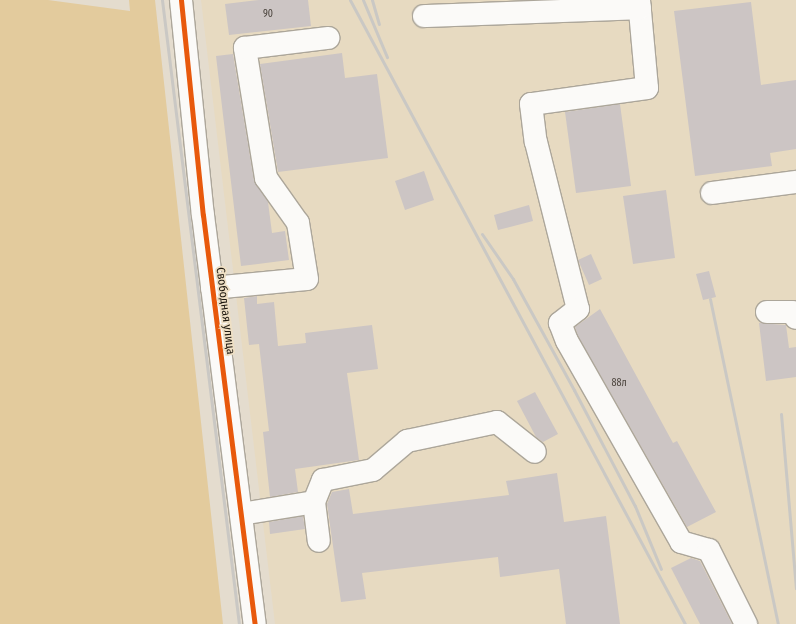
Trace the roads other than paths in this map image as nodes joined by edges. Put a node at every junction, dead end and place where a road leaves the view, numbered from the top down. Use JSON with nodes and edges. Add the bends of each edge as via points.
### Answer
{"nodes":[{"id":1,"x":181,"y":0,"type":"edge"},
{"id":2,"x":639,"y":4,"type":"edge"},
{"id":3,"x":424,"y":16,"type":"dead end"},
{"id":4,"x":328,"y":38,"type":"dead end"},
{"id":5,"x":796,"y":182,"type":"edge"},
{"id":6,"x":712,"y":193,"type":"dead end"},
{"id":7,"x":212,"y":288,"type":"junction"},
{"id":8,"x":767,"y":312,"type":"dead end"},
{"id":9,"x":796,"y":318,"type":"edge"},
{"id":10,"x":535,"y":452,"type":"dead end"},
{"id":11,"x":314,"y":502,"type":"junction"},
{"id":12,"x":241,"y":514,"type":"junction"},
{"id":13,"x":319,"y":541,"type":"dead end"},
{"id":14,"x":255,"y":624,"type":"edge"},
{"id":15,"x":746,"y":624,"type":"edge"}],
"edges":[{"from":1,"to":7,"type":"street","name":"Свободная улица"},
{"from":2,"to":3,"type":"street"},
{"from":2,"to":15,"type":"street","via":[[647,88],[531,104],[536,142],[578,309],[560,323],[567,341],[681,542],[709,550]]},
{"from":4,"to":7,"type":"street","via":[[245,48],[266,178],[298,223],[308,279]]},
{"from":5,"to":6,"type":"street"},
{"from":7,"to":12,"type":"street","name":"Свободная улица"},
{"from":8,"to":9,"type":"street","via":[[792,312]]},
{"from":10,"to":11,"type":"street","via":[[497,422],[415,439],[407,441],[373,470],[323,480]]},
{"from":11,"to":12,"type":"street"},
{"from":11,"to":13,"type":"street"},
{"from":12,"to":14,"type":"street","name":"Свободная улица"}]}
